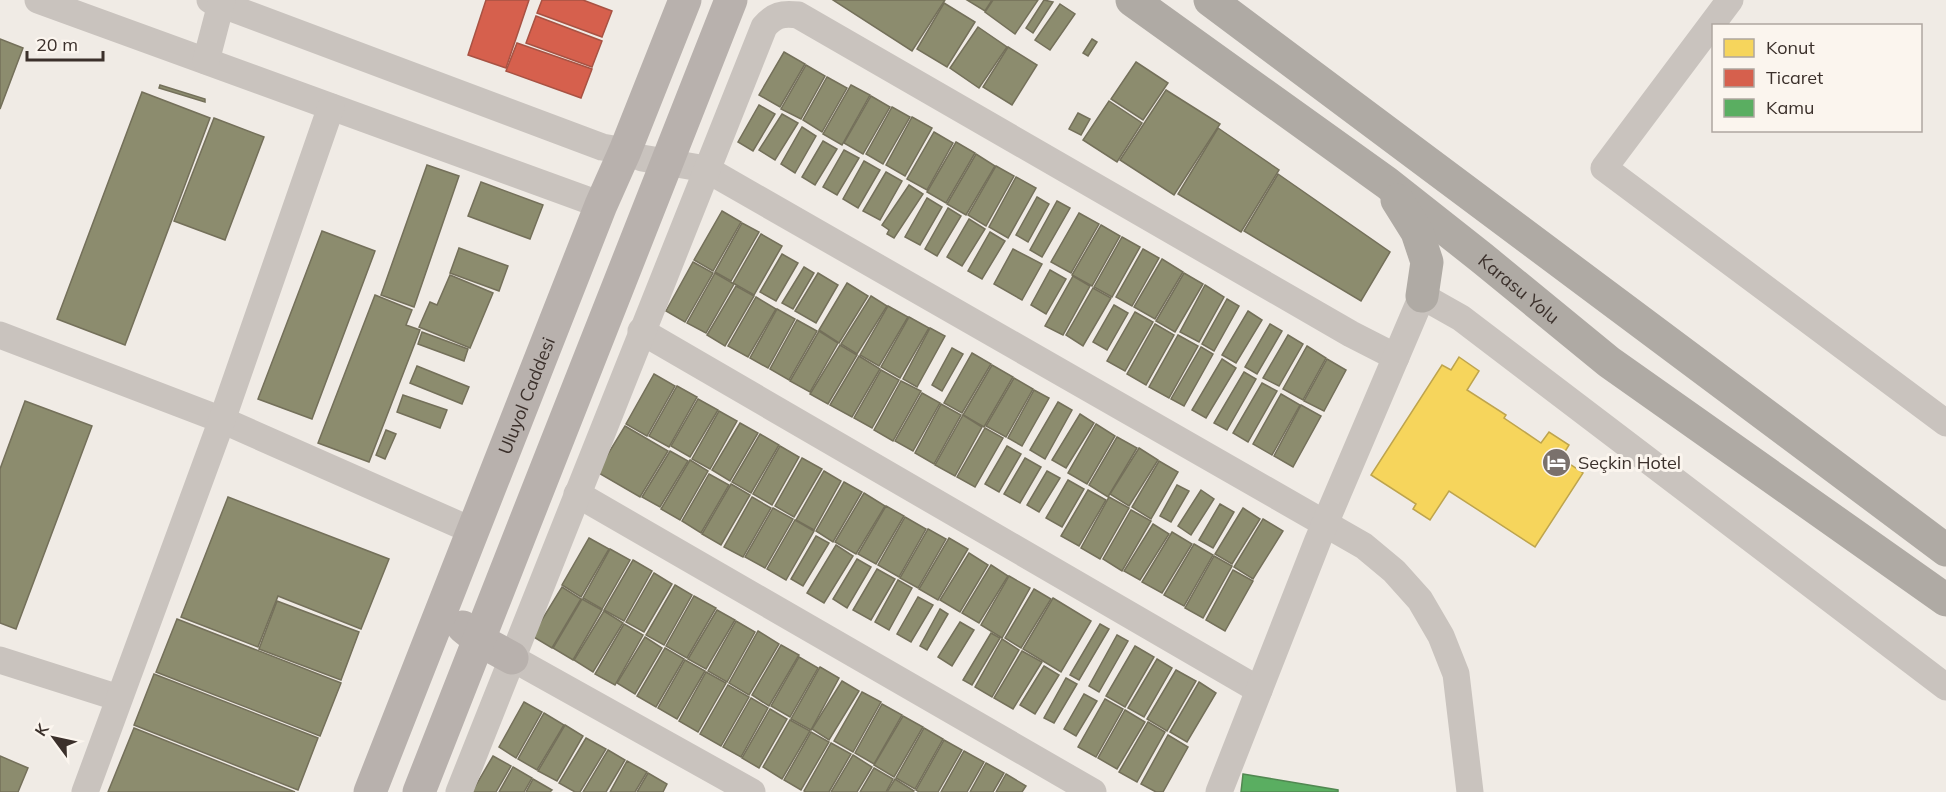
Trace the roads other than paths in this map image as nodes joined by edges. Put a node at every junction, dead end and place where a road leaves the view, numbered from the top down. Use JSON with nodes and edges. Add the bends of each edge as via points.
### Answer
{"nodes":[{"id":1,"x":38,"y":0,"type":"edge"},
{"id":2,"x":685,"y":0,"type":"edge"},
{"id":3,"x":731,"y":0,"type":"edge"},
{"id":4,"x":1132,"y":0,"type":"edge"},
{"id":5,"x":1210,"y":0,"type":"edge"},
{"id":6,"x":1731,"y":0,"type":"edge"},
{"id":7,"x":217,"y":1,"type":"edge"},
{"id":8,"x":1713,"y":24,"type":"edge"},
{"id":9,"x":1712,"y":25,"type":"edge"},
{"id":10,"x":206,"y":61,"type":"junction"},
{"id":11,"x":332,"y":107,"type":"junction"},
{"id":12,"x":644,"y":157,"type":"junction"},
{"id":13,"x":706,"y":169,"type":"junction"},
{"id":14,"x":1387,"y":183,"type":"junction"},
{"id":15,"x":601,"y":205,"type":"junction"},
{"id":16,"x":1422,"y":296,"type":"junction"},
{"id":17,"x":641,"y":331,"type":"junction"},
{"id":18,"x":0,"y":334,"type":"edge"},
{"id":19,"x":1396,"y":357,"type":"junction"},
{"id":20,"x":222,"y":420,"type":"junction"},
{"id":21,"x":1946,"y":423,"type":"edge"},
{"id":22,"x":577,"y":494,"type":"junction"},
{"id":23,"x":1325,"y":522,"type":"junction"},
{"id":24,"x":473,"y":531,"type":"junction"},
{"id":25,"x":1946,"y":550,"type":"edge"},
{"id":26,"x":1910,"y":573,"type":"junction"},
{"id":27,"x":1946,"y":600,"type":"edge"},
{"id":28,"x":1946,"y":609,"type":"edge"},
{"id":29,"x":479,"y":640,"type":"junction"},
{"id":30,"x":512,"y":658,"type":"junction"},
{"id":31,"x":0,"y":660,"type":"edge"},
{"id":32,"x":1946,"y":687,"type":"edge"},
{"id":33,"x":1259,"y":690,"type":"junction"},
{"id":34,"x":119,"y":698,"type":"junction"},
{"id":35,"x":84,"y":792,"type":"edge"},
{"id":36,"x":370,"y":792,"type":"edge"},
{"id":37,"x":419,"y":792,"type":"edge"},
{"id":38,"x":459,"y":792,"type":"edge"},
{"id":39,"x":752,"y":792,"type":"edge"},
{"id":40,"x":1093,"y":792,"type":"edge"},
{"id":41,"x":1219,"y":792,"type":"edge"},
{"id":42,"x":1470,"y":792,"type":"edge"}],
"edges":[{"from":1,"to":10,"type":"lane"},
{"from":2,"to":12,"type":"main road","name":"Uluyol Caddesi"},
{"from":3,"to":12,"type":"main road","name":"Uluyol Caddesi"},
{"from":4,"to":14,"type":"highway","name":"Karasu Yolu"},
{"from":5,"to":25,"type":"highway"},
{"from":6,"to":8,"type":"lane"},
{"from":7,"to":10,"type":"lane"},
{"from":7,"to":12,"type":"lane","via":[[602,147]]},
{"from":9,"to":21,"type":"lane","via":[[1604,168]]},
{"from":10,"to":11,"type":"lane"},
{"from":11,"to":15,"type":"lane"},
{"from":11,"to":20,"type":"lane"},
{"from":12,"to":13,"type":"lane"},
{"from":12,"to":15,"type":"main road","name":"Uluyol Caddesi"},
{"from":12,"to":29,"type":"main road","name":"Uluyol Caddesi","via":[[588,362]]},
{"from":13,"to":17,"type":"lane"},
{"from":13,"to":19,"type":"lane","via":[[764,27],[771,18],[798,15]]},
{"from":13,"to":23,"type":"lane"},
{"from":14,"to":16,"type":"highway","via":[[1417,232],[1427,262]]},
{"from":14,"to":26,"type":"highway","name":"Karasu Yolu","via":[[1609,362]]},
{"from":15,"to":24,"type":"main road","name":"Uluyol Caddesi"},
{"from":16,"to":19,"type":"lane"},
{"from":16,"to":32,"type":"lane","via":[[1461,318]]},
{"from":17,"to":22,"type":"lane"},
{"from":17,"to":33,"type":"lane"},
{"from":18,"to":20,"type":"lane"},
{"from":19,"to":23,"type":"lane"},
{"from":20,"to":24,"type":"lane"},
{"from":20,"to":34,"type":"lane"},
{"from":22,"to":30,"type":"lane"},
{"from":22,"to":40,"type":"lane"},
{"from":23,"to":33,"type":"lane"},
{"from":23,"to":42,"type":"lane","via":[[1364,546],[1394,571],[1420,600],[1441,636],[1456,674]]},
{"from":24,"to":29,"type":"main road","via":[[480,537],[459,609],[459,623]]},
{"from":24,"to":36,"type":"main road","name":"Uluyol Caddesi"},
{"from":26,"to":27,"type":"highway"},
{"from":26,"to":28,"type":"highway"},
{"from":29,"to":30,"type":"main road"},
{"from":29,"to":37,"type":"main road","name":"Uluyol Caddesi"},
{"from":30,"to":38,"type":"lane"},
{"from":30,"to":39,"type":"lane"},
{"from":31,"to":34,"type":"lane"},
{"from":33,"to":41,"type":"lane"},
{"from":34,"to":35,"type":"lane"}]}
